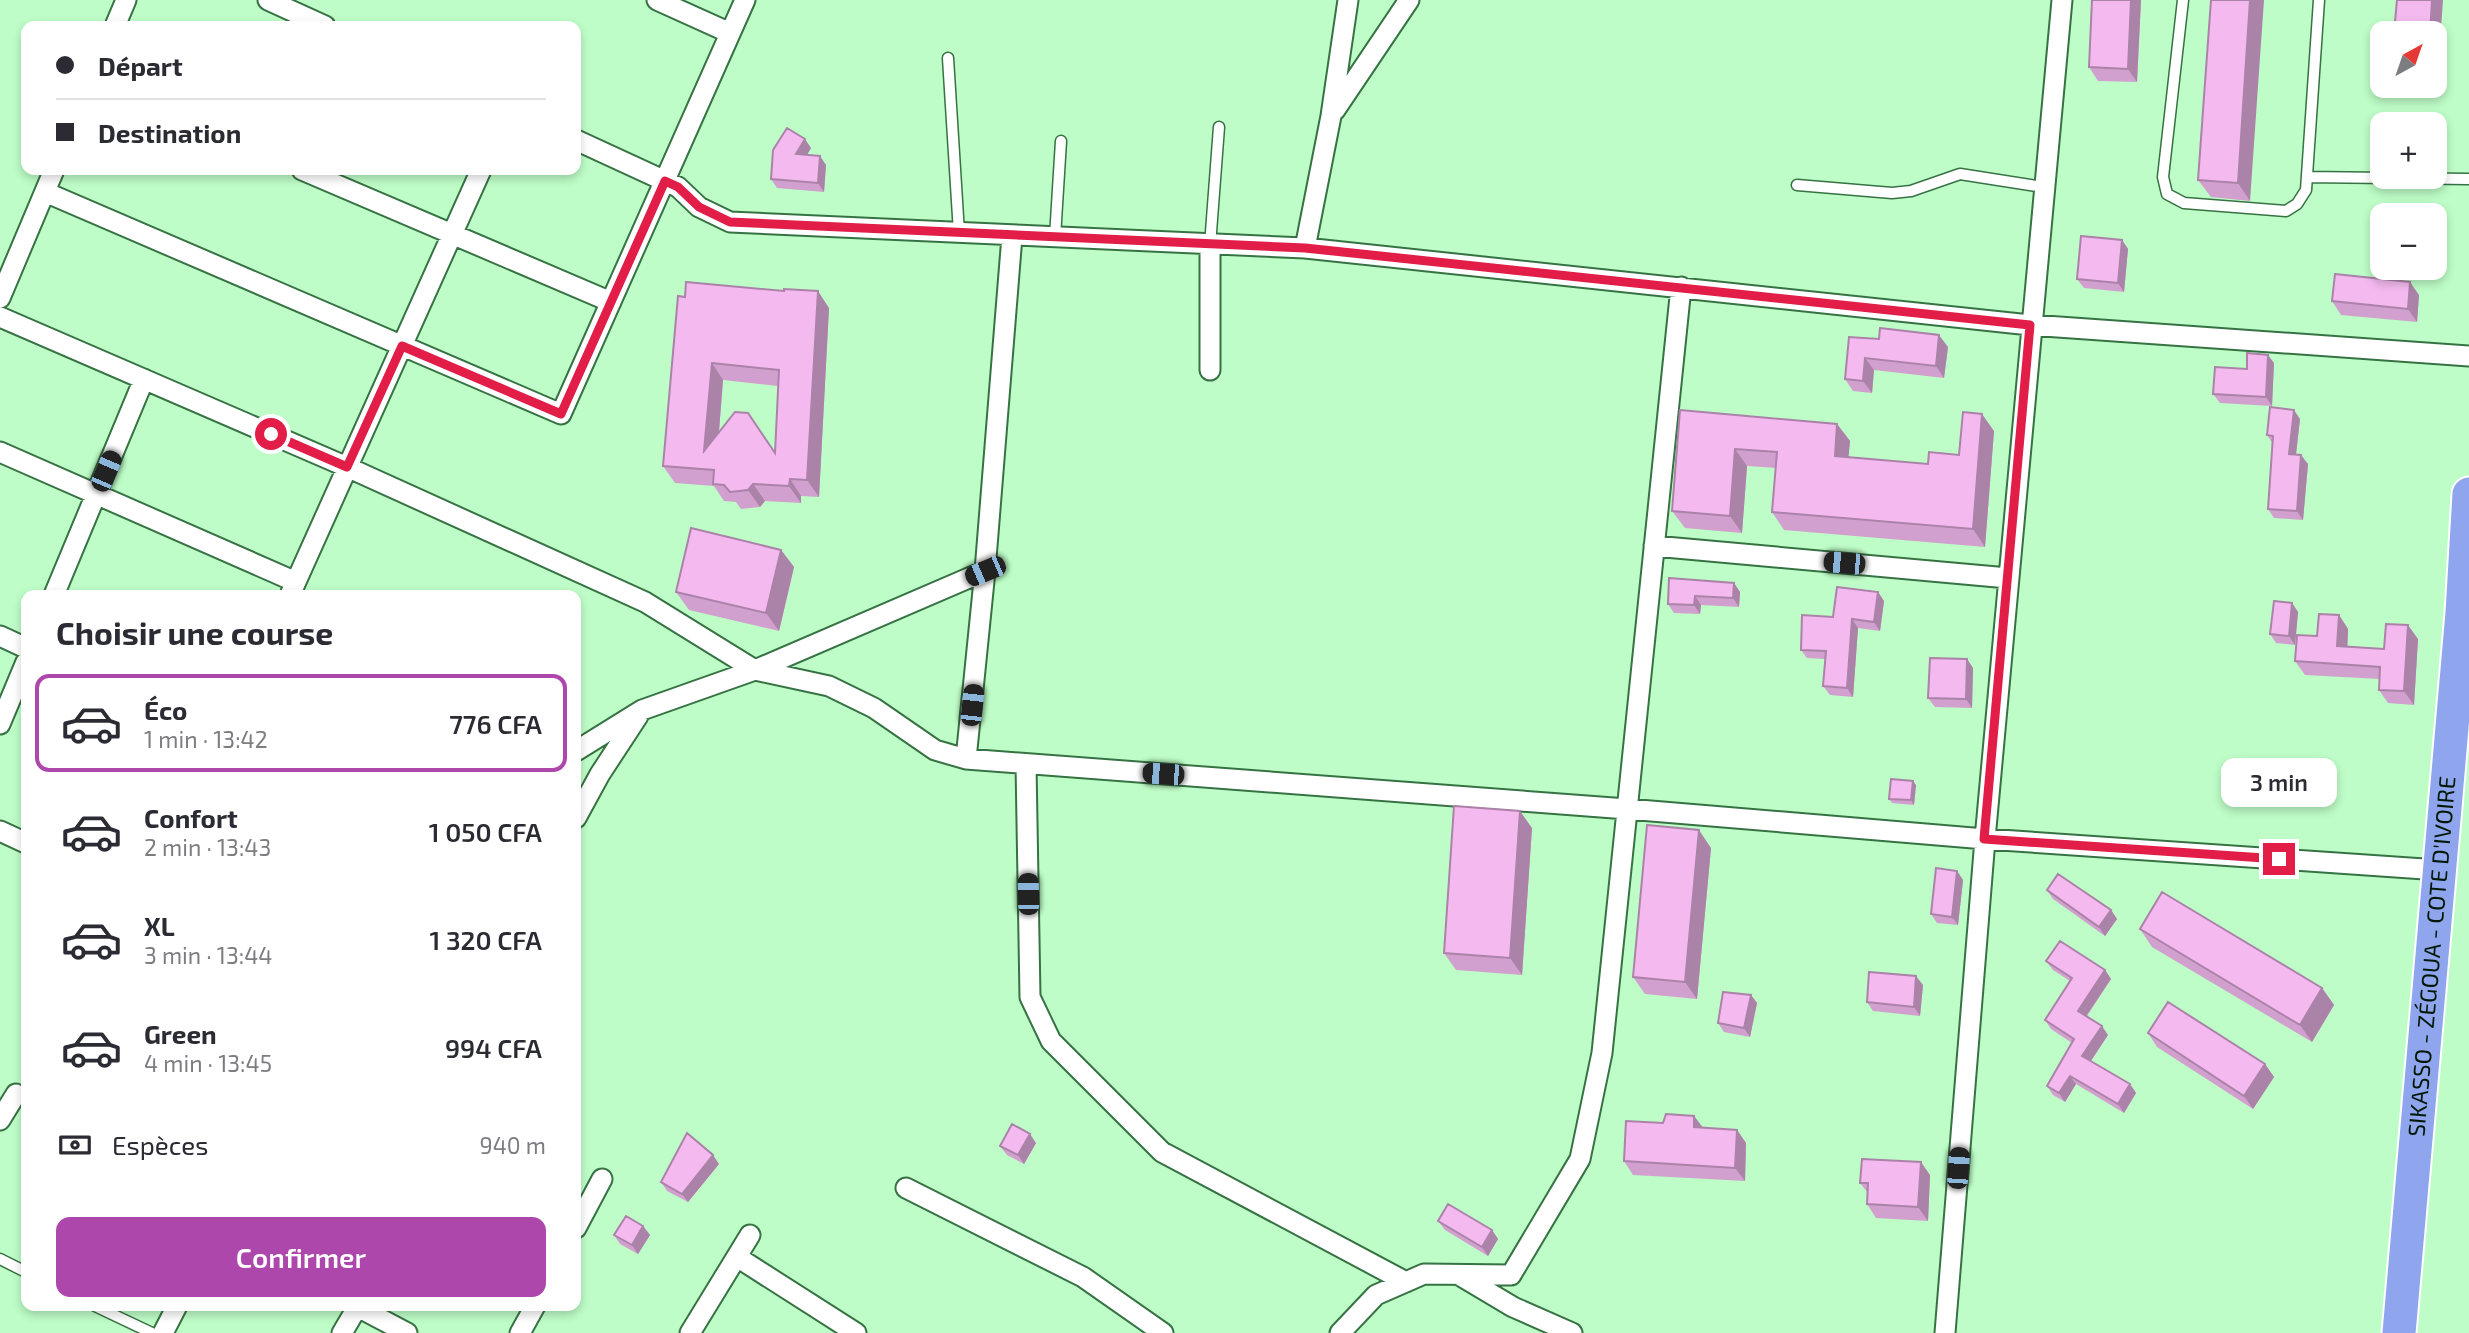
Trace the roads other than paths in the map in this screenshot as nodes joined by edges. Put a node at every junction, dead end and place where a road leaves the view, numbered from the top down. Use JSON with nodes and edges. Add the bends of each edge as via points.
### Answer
{"nodes":[{"id":1,"x":126,"y":0,"type":"edge"},
{"id":2,"x":268,"y":0,"type":"edge"},
{"id":3,"x":657,"y":0,"type":"edge"},
{"id":4,"x":745,"y":0,"type":"edge"},
{"id":5,"x":1348,"y":0,"type":"edge"},
{"id":6,"x":1409,"y":0,"type":"edge"},
{"id":7,"x":2062,"y":0,"type":"edge"},
{"id":8,"x":2183,"y":0,"type":"edge"},
{"id":9,"x":2319,"y":0,"type":"edge"},
{"id":10,"x":117,"y":21,"type":"edge"},
{"id":11,"x":315,"y":21,"type":"edge"},
{"id":12,"x":730,"y":33,"type":"junction"},
{"id":13,"x":948,"y":58,"type":"dead end"},
{"id":14,"x":1331,"y":116,"type":"junction"},
{"id":15,"x":1219,"y":127,"type":"dead end"},
{"id":16,"x":1061,"y":141,"type":"dead end"},
{"id":17,"x":581,"y":142,"type":"edge"},
{"id":18,"x":52,"y":175,"type":"edge"},
{"id":19,"x":314,"y":175,"type":"edge"},
{"id":20,"x":479,"y":175,"type":"edge"},
{"id":21,"x":2307,"y":177,"type":"junction"},
{"id":22,"x":2469,"y":180,"type":"edge"},
{"id":23,"x":665,"y":181,"type":"junction"},
{"id":24,"x":1797,"y":186,"type":"dead end"},
{"id":25,"x":2043,"y":187,"type":"junction"},
{"id":26,"x":45,"y":192,"type":"junction"},
{"id":27,"x":959,"y":233,"type":"junction"},
{"id":28,"x":452,"y":234,"type":"junction"},
{"id":29,"x":1012,"y":236,"type":"junction"},
{"id":30,"x":1055,"y":238,"type":"junction"},
{"id":31,"x":1210,"y":244,"type":"junction"},
{"id":32,"x":1305,"y":248,"type":"junction"},
{"id":33,"x":1681,"y":287,"type":"junction"},
{"id":34,"x":0,"y":298,"type":"edge"},
{"id":35,"x":611,"y":302,"type":"junction"},
{"id":36,"x":0,"y":317,"type":"edge"},
{"id":37,"x":2030,"y":325,"type":"junction"},
{"id":38,"x":402,"y":346,"type":"junction"},
{"id":39,"x":2469,"y":356,"type":"edge"},
{"id":40,"x":1210,"y":370,"type":"dead end"},
{"id":41,"x":144,"y":379,"type":"junction"},
{"id":42,"x":0,"y":452,"type":"edge"},
{"id":43,"x":347,"y":467,"type":"junction"},
{"id":44,"x":96,"y":494,"type":"junction"},
{"id":45,"x":2469,"y":494,"type":"edge"},
{"id":46,"x":1654,"y":546,"type":"junction"},
{"id":47,"x":985,"y":571,"type":"junction"},
{"id":48,"x":2008,"y":578,"type":"junction"},
{"id":49,"x":293,"y":588,"type":"edge"},
{"id":50,"x":56,"y":590,"type":"edge"},
{"id":51,"x":0,"y":636,"type":"edge"},
{"id":52,"x":21,"y":646,"type":"edge"},
{"id":53,"x":755,"y":670,"type":"junction"},
{"id":54,"x":21,"y":674,"type":"edge"},
{"id":55,"x":642,"y":710,"type":"junction"},
{"id":56,"x":0,"y":724,"type":"edge"},
{"id":57,"x":581,"y":748,"type":"edge"},
{"id":58,"x":966,"y":759,"type":"junction"},
{"id":59,"x":1026,"y":764,"type":"junction"},
{"id":60,"x":581,"y":809,"type":"edge"},
{"id":61,"x":1627,"y":809,"type":"junction"},
{"id":62,"x":0,"y":831,"type":"edge"},
{"id":63,"x":1984,"y":839,"type":"junction"},
{"id":64,"x":21,"y":841,"type":"edge"},
{"id":65,"x":2439,"y":870,"type":"junction"},
{"id":66,"x":14,"y":1093,"type":"edge"},
{"id":67,"x":0,"y":1120,"type":"edge"},
{"id":68,"x":602,"y":1179,"type":"dead end"},
{"id":69,"x":906,"y":1188,"type":"dead end"},
{"id":70,"x":581,"y":1219,"type":"edge"},
{"id":71,"x":750,"y":1235,"type":"dead end"},
{"id":72,"x":737,"y":1257,"type":"junction"},
{"id":73,"x":0,"y":1259,"type":"edge"},
{"id":74,"x":21,"y":1270,"type":"edge"},
{"id":75,"x":1457,"y":1274,"type":"junction"},
{"id":76,"x":1406,"y":1282,"type":"junction"},
{"id":77,"x":106,"y":1311,"type":"edge"},
{"id":78,"x":174,"y":1311,"type":"edge"},
{"id":79,"x":354,"y":1311,"type":"edge"},
{"id":80,"x":366,"y":1311,"type":"edge"},
{"id":81,"x":532,"y":1311,"type":"edge"},
{"id":82,"x":152,"y":1333,"type":"edge"},
{"id":83,"x":163,"y":1333,"type":"edge"},
{"id":84,"x":342,"y":1333,"type":"edge"},
{"id":85,"x":407,"y":1333,"type":"edge"},
{"id":86,"x":520,"y":1333,"type":"edge"},
{"id":87,"x":690,"y":1333,"type":"edge"},
{"id":88,"x":856,"y":1333,"type":"edge"},
{"id":89,"x":1163,"y":1333,"type":"edge"},
{"id":90,"x":1339,"y":1333,"type":"edge"},
{"id":91,"x":1572,"y":1333,"type":"edge"},
{"id":92,"x":1945,"y":1333,"type":"edge"},
{"id":93,"x":2399,"y":1333,"type":"edge"}],
"edges":[{"from":1,"to":10,"type":"street"},
{"from":2,"to":11,"type":"street"},
{"from":3,"to":12,"type":"street"},
{"from":4,"to":12,"type":"street"},
{"from":5,"to":14,"type":"street"},
{"from":6,"to":14,"type":"street"},
{"from":7,"to":25,"type":"street"},
{"from":8,"to":21,"type":"lane","via":[[2163,177],[2167,194],[2184,203],[2286,211],[2306,190]]},
{"from":9,"to":21,"type":"lane"},
{"from":12,"to":23,"type":"street"},
{"from":13,"to":27,"type":"lane"},
{"from":14,"to":32,"type":"street"},
{"from":15,"to":31,"type":"lane"},
{"from":16,"to":30,"type":"lane"},
{"from":17,"to":23,"type":"street"},
{"from":18,"to":26,"type":"street"},
{"from":19,"to":28,"type":"street"},
{"from":20,"to":28,"type":"street"},
{"from":21,"to":22,"type":"lane"},
{"from":23,"to":27,"type":"street","via":[[699,207],[730,222]]},
{"from":23,"to":35,"type":"street"},
{"from":24,"to":25,"type":"lane","via":[[1892,193],[1960,174]]},
{"from":25,"to":37,"type":"street"},
{"from":26,"to":34,"type":"street"},
{"from":26,"to":38,"type":"street"},
{"from":27,"to":29,"type":"street"},
{"from":28,"to":35,"type":"street"},
{"from":28,"to":38,"type":"street"},
{"from":29,"to":30,"type":"street"},
{"from":29,"to":47,"type":"street"},
{"from":30,"to":31,"type":"street"},
{"from":31,"to":32,"type":"street"},
{"from":31,"to":40,"type":"street"},
{"from":32,"to":33,"type":"street"},
{"from":33,"to":37,"type":"street"},
{"from":33,"to":46,"type":"street"},
{"from":35,"to":38,"type":"street","via":[[561,414]]},
{"from":36,"to":41,"type":"street"},
{"from":37,"to":39,"type":"street"},
{"from":37,"to":48,"type":"street"},
{"from":38,"to":43,"type":"street"},
{"from":41,"to":43,"type":"street"},
{"from":41,"to":44,"type":"street"},
{"from":42,"to":44,"type":"street"},
{"from":43,"to":49,"type":"street"},
{"from":43,"to":53,"type":"street","via":[[645,602]]},
{"from":44,"to":49,"type":"street"},
{"from":44,"to":50,"type":"street"},
{"from":45,"to":65,"type":"highway","name":"SIKASSO - ZÉGOUA - COTE D'IVOIRE"},
{"from":46,"to":48,"type":"street"},
{"from":46,"to":61,"type":"street"},
{"from":47,"to":53,"type":"street"},
{"from":47,"to":58,"type":"street"},
{"from":48,"to":63,"type":"street"},
{"from":51,"to":52,"type":"street"},
{"from":53,"to":55,"type":"street"},
{"from":53,"to":58,"type":"street","via":[[829,686],[874,708],[935,750]]},
{"from":54,"to":56,"type":"street"},
{"from":55,"to":57,"type":"street"},
{"from":55,"to":60,"type":"street"},
{"from":58,"to":59,"type":"street"},
{"from":59,"to":61,"type":"street"},
{"from":59,"to":76,"type":"street","via":[[1030,997],[1051,1041],[1162,1152]]},
{"from":61,"to":63,"type":"street"},
{"from":61,"to":75,"type":"street","via":[[1602,1053],[1580,1159],[1511,1275]]},
{"from":62,"to":64,"type":"street"},
{"from":63,"to":65,"type":"street"},
{"from":63,"to":92,"type":"street"},
{"from":65,"to":93,"type":"highway","name":"SIKASSO - ZÉGOUA - COTE D'IVOIRE"},
{"from":66,"to":67,"type":"street"},
{"from":68,"to":70,"type":"street"},
{"from":69,"to":89,"type":"street","via":[[1083,1277]]},
{"from":71,"to":72,"type":"street"},
{"from":72,"to":87,"type":"street"},
{"from":72,"to":88,"type":"street"},
{"from":73,"to":74,"type":"lane"},
{"from":75,"to":76,"type":"street","via":[[1424,1274]]},
{"from":75,"to":91,"type":"street","via":[[1513,1307]]},
{"from":76,"to":90,"type":"street","via":[[1376,1296]]},
{"from":77,"to":82,"type":"lane"},
{"from":78,"to":83,"type":"street"},
{"from":79,"to":84,"type":"street"},
{"from":80,"to":85,"type":"street"},
{"from":81,"to":86,"type":"street"}]}
